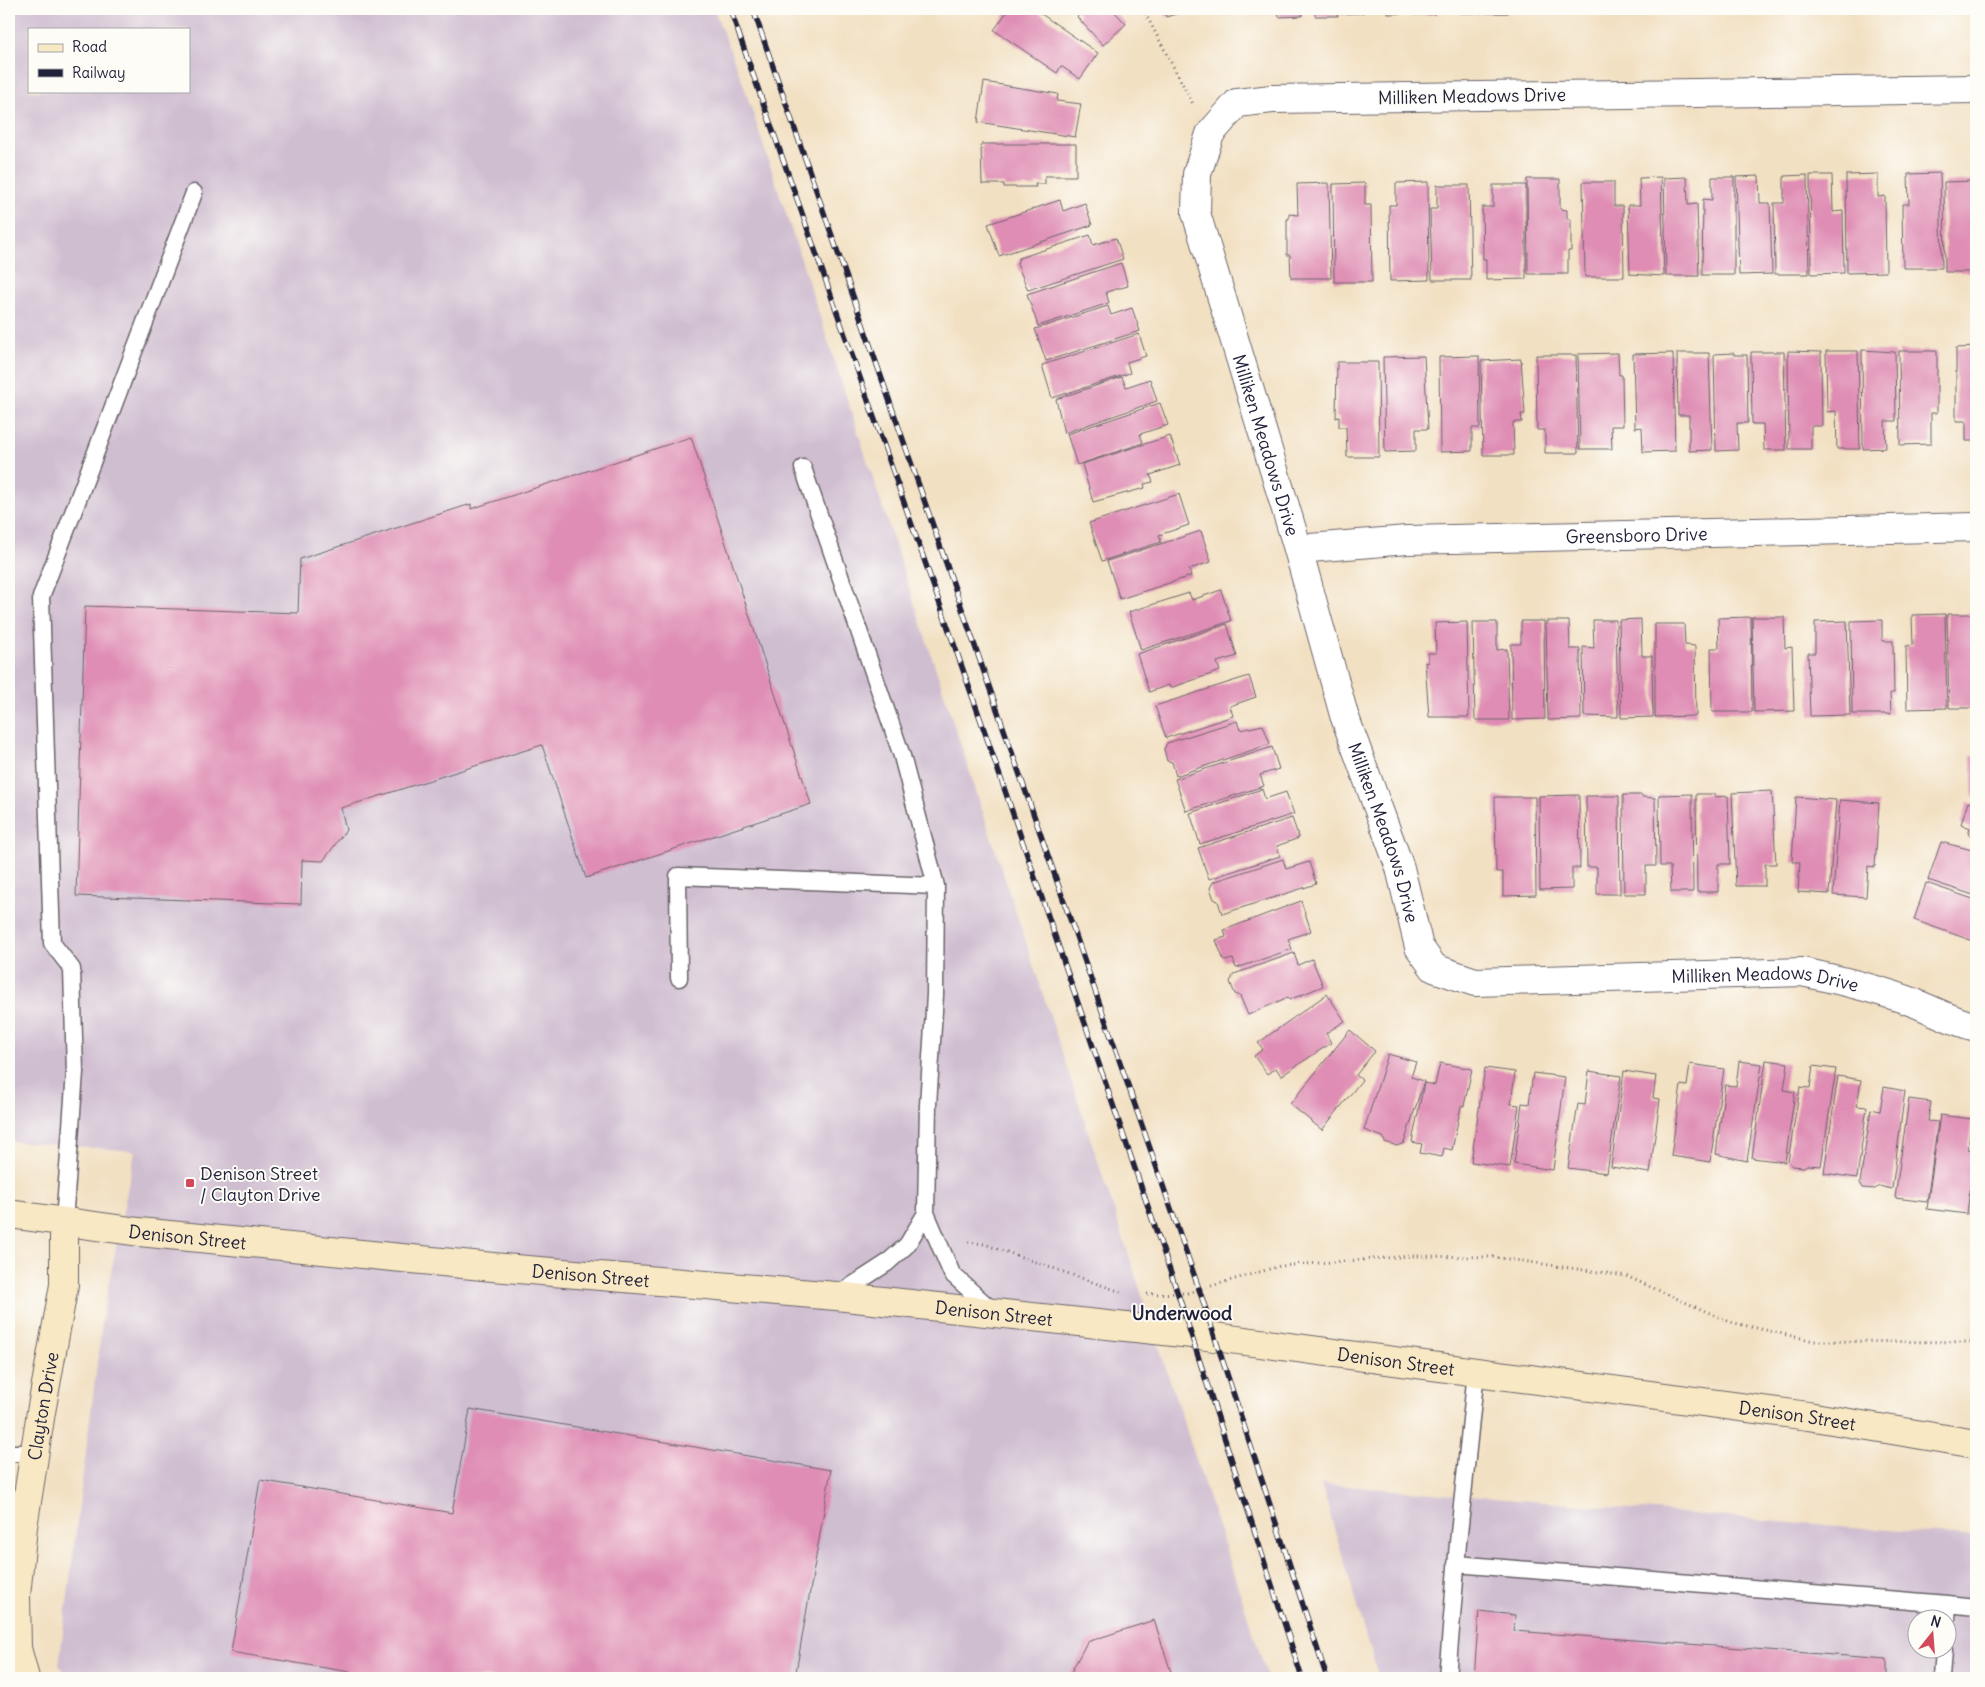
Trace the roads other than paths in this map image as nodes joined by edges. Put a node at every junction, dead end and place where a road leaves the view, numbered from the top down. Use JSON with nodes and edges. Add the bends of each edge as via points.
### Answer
{"nodes":[{"id":1,"x":1976,"y":89,"type":"edge"},
{"id":2,"x":194,"y":193,"type":"dead end"},
{"id":3,"x":803,"y":468,"type":"dead end"},
{"id":4,"x":1976,"y":527,"type":"edge"},
{"id":5,"x":1298,"y":549,"type":"junction"},
{"id":6,"x":936,"y":886,"type":"junction"},
{"id":7,"x":679,"y":978,"type":"dead end"},
{"id":8,"x":1976,"y":1027,"type":"edge"},
{"id":9,"x":926,"y":1212,"type":"junction"},
{"id":10,"x":9,"y":1214,"type":"edge"},
{"id":11,"x":64,"y":1222,"type":"junction"},
{"id":12,"x":836,"y":1296,"type":"junction"},
{"id":13,"x":995,"y":1313,"type":"junction"},
{"id":14,"x":1476,"y":1372,"type":"junction"},
{"id":15,"x":1976,"y":1444,"type":"edge"},
{"id":16,"x":22,"y":1453,"type":"edge"},
{"id":17,"x":15,"y":1542,"type":"edge"},
{"id":18,"x":1456,"y":1564,"type":"junction"},
{"id":19,"x":1976,"y":1607,"type":"edge"},
{"id":20,"x":1927,"y":1610,"type":"edge"},
{"id":21,"x":1958,"y":1610,"type":"edge"},
{"id":22,"x":1943,"y":1660,"type":"edge"},
{"id":23,"x":25,"y":1678,"type":"edge"},
{"id":24,"x":1447,"y":1678,"type":"edge"},
{"id":25,"x":1942,"y":1678,"type":"edge"}],
"edges":[{"from":1,"to":5,"type":"street","name":"Milliken Meadows Drive","via":[[1272,98],[1237,103],[1210,134],[1197,174],[1196,213]]},
{"from":2,"to":11,"type":"lane","via":[[41,597],[52,943],[72,969],[75,1072]]},
{"from":3,"to":6,"type":"lane","via":[[902,756]]},
{"from":4,"to":5,"type":"street","name":"Greensboro Drive","via":[[1407,540]]},
{"from":5,"to":8,"type":"street","name":"Milliken Meadows Drive","via":[[1344,715],[1400,868],[1419,946],[1434,968],[1475,982],[1802,972],[1855,983],[1915,1003],[1954,1022]]},
{"from":6,"to":7,"type":"lane","via":[[678,876]]},
{"from":6,"to":9,"type":"lane"},
{"from":9,"to":12,"type":"lane","via":[[907,1244],[887,1263]]},
{"from":9,"to":13,"type":"lane","via":[[952,1274]]},
{"from":10,"to":11,"type":"main road","name":"Denison Street"},
{"from":11,"to":12,"type":"main road","name":"Denison Street","via":[[493,1268]]},
{"from":11,"to":16,"type":"main road","name":"Clayton Drive","via":[[64,1285]]},
{"from":12,"to":13,"type":"main road","name":"Denison Street"},
{"from":13,"to":14,"type":"main road","name":"Denison Street","via":[[1192,1334]]},
{"from":14,"to":15,"type":"main road","name":"Denison Street","via":[[1808,1416]]},
{"from":14,"to":18,"type":"lane"},
{"from":16,"to":17,"type":"main road","name":"Clayton Drive"},
{"from":17,"to":23,"type":"main road","name":"Clayton Drive","via":[[17,1648]]},
{"from":18,"to":20,"type":"lane"},
{"from":18,"to":24,"type":"lane"},
{"from":19,"to":21,"type":"lane"},
{"from":22,"to":25,"type":"lane"}]}
